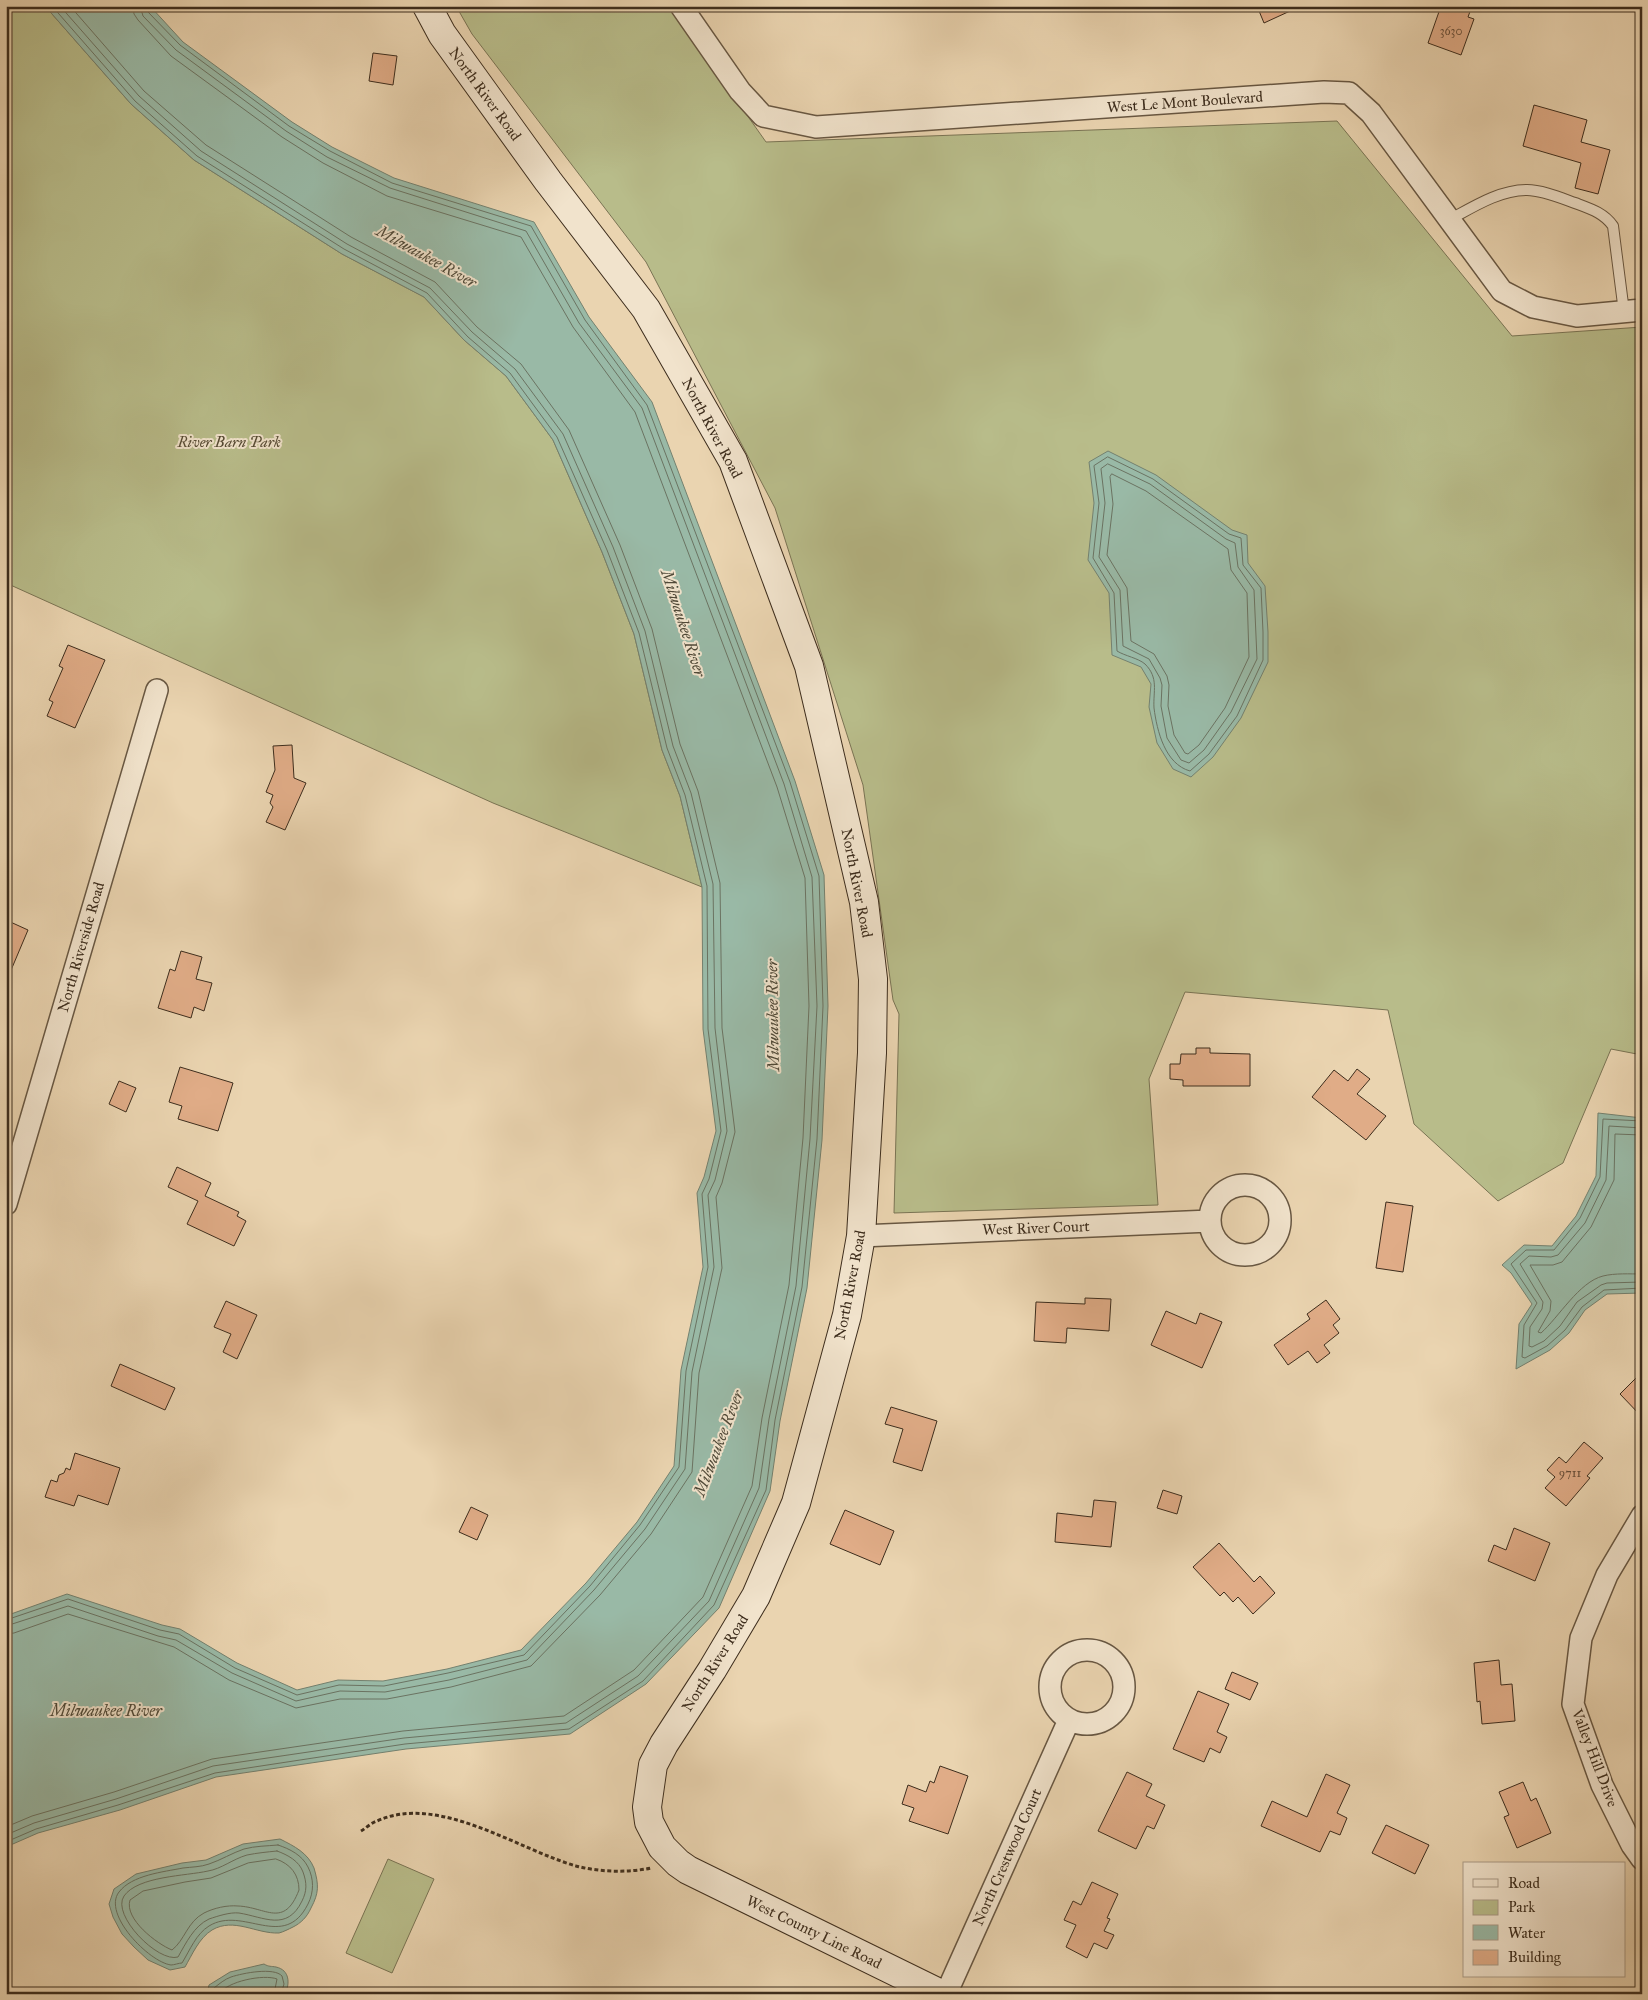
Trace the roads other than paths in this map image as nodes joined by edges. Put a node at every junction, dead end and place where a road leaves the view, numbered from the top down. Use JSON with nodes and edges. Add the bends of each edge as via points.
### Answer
{"nodes":[{"id":1,"x":427,"y":6,"type":"edge"},
{"id":2,"x":681,"y":6,"type":"edge"},
{"id":3,"x":1449,"y":220,"type":"junction"},
{"id":4,"x":1633,"y":311,"type":"edge"},
{"id":5,"x":157,"y":690,"type":"dead end"},
{"id":6,"x":6,"y":1204,"type":"edge"},
{"id":7,"x":1210,"y":1221,"type":"dead end"},
{"id":8,"x":861,"y":1236,"type":"junction"},
{"id":9,"x":1642,"y":1516,"type":"edge"},
{"id":10,"x":1069,"y":1720,"type":"dead end"},
{"id":11,"x":1642,"y":1859,"type":"edge"},
{"id":12,"x":680,"y":1864,"type":"joint"},
{"id":13,"x":941,"y":1994,"type":"edge"},
{"id":14,"x":946,"y":1994,"type":"edge"}],
"edges":[{"from":1,"to":8,"type":"street","name":"North River Road","via":[[442,34],[548,181],[646,309],[733,461],[809,666],[864,902],[873,980]]},
{"from":2,"to":3,"type":"street","name":"West Le Mont Boulevard","via":[[740,91],[763,116],[816,127],[1314,92],[1350,93],[1371,113]]},
{"from":3,"to":4,"type":"street","name":"West Le Mont Boulevard","via":[[1502,291],[1533,307],[1576,316]]},
{"from":3,"to":4,"type":"lane","via":[[1480,202],[1509,192],[1528,190],[1564,199],[1606,216],[1613,226]]},
{"from":5,"to":6,"type":"street","name":"North Riverside Road"},
{"from":7,"to":8,"type":"street","name":"West River Court"},
{"from":8,"to":12,"type":"street","name":"North River Road","via":[[847,1315],[796,1503],[756,1596],[653,1765],[647,1807],[649,1822],[658,1841]]},
{"from":9,"to":11,"type":"street","name":"Valley Hill Drive","via":[[1607,1575],[1581,1638],[1573,1704],[1602,1785],[1632,1846]]},
{"from":10,"to":14,"type":"street","name":"North Crestwood Court"},
{"from":12,"to":13,"type":"street","name":"West County Line Road"}]}
